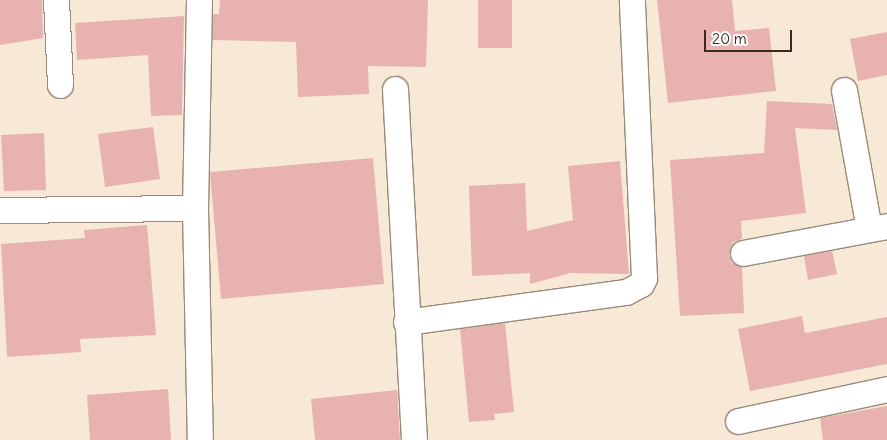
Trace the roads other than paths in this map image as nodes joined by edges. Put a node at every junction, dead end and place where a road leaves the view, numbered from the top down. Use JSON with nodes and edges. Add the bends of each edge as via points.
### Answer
{"nodes":[{"id":1,"x":56,"y":0,"type":"edge"},
{"id":2,"x":199,"y":0,"type":"edge"},
{"id":3,"x":632,"y":0,"type":"edge"},
{"id":4,"x":60,"y":85,"type":"dead end"},
{"id":5,"x":395,"y":89,"type":"dead end"},
{"id":6,"x":844,"y":90,"type":"dead end"},
{"id":7,"x":195,"y":208,"type":"junction"},
{"id":8,"x":0,"y":210,"type":"edge"},
{"id":9,"x":878,"y":227,"type":"edge"},
{"id":10,"x":743,"y":253,"type":"dead end"},
{"id":11,"x":406,"y":322,"type":"junction"},
{"id":12,"x":887,"y":389,"type":"edge"},
{"id":13,"x":738,"y":421,"type":"dead end"},
{"id":14,"x":200,"y":440,"type":"edge"},
{"id":15,"x":414,"y":440,"type":"edge"}],
"edges":[{"from":1,"to":4,"type":"street"},
{"from":2,"to":7,"type":"street"},
{"from":3,"to":11,"type":"street","via":[[644,278],[641,284],[626,292]]},
{"from":5,"to":11,"type":"street"},
{"from":6,"to":9,"type":"street"},
{"from":7,"to":8,"type":"street"},
{"from":7,"to":14,"type":"street"},
{"from":9,"to":10,"type":"street"},
{"from":11,"to":15,"type":"street"},
{"from":12,"to":13,"type":"street"}]}
